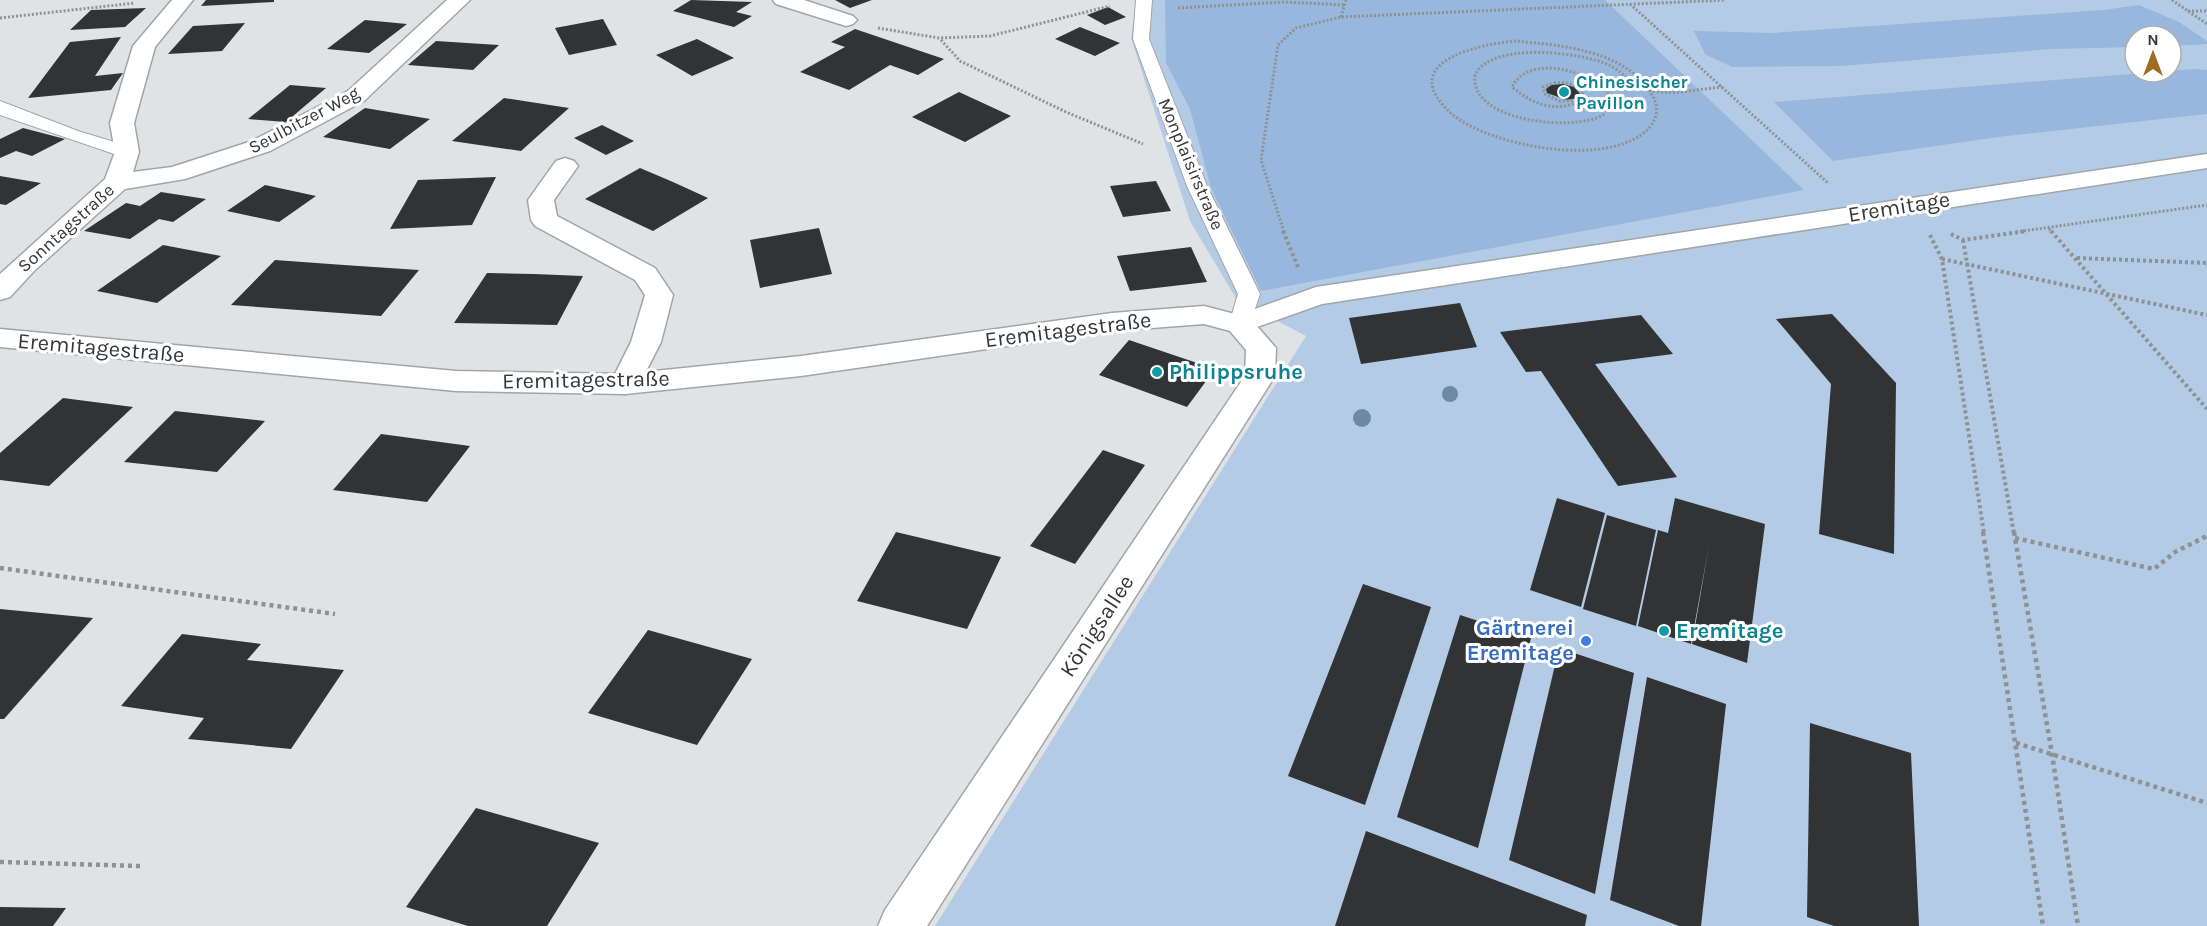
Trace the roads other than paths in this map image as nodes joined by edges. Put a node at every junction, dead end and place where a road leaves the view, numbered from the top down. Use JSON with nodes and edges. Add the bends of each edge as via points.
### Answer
{"nodes":[{"id":1,"x":183,"y":0,"type":"edge"},
{"id":2,"x":460,"y":0,"type":"edge"},
{"id":3,"x":783,"y":0,"type":"edge"},
{"id":4,"x":1144,"y":5,"type":"edge"},
{"id":5,"x":846,"y":20,"type":"road end"},
{"id":6,"x":0,"y":106,"type":"edge"},
{"id":7,"x":127,"y":152,"type":"junction"},
{"id":8,"x":2207,"y":161,"type":"edge"},
{"id":9,"x":565,"y":166,"type":"dead end"},
{"id":10,"x":117,"y":182,"type":"junction"},
{"id":11,"x":0,"y":291,"type":"edge"},
{"id":12,"x":1240,"y":324,"type":"junction"},
{"id":13,"x":0,"y":338,"type":"edge"},
{"id":14,"x":625,"y":384,"type":"junction"},
{"id":15,"x":901,"y":926,"type":"edge"}],
"edges":[{"from":1,"to":7,"type":"street","name":"Sonntagstraße","via":[[144,46],[122,123]]},
{"from":2,"to":10,"type":"street","name":"Seulbitzer Weg","via":[[356,96],[324,113],[261,146],[176,174]]},
{"from":3,"to":5,"type":"street"},
{"from":4,"to":12,"type":"lane","name":"Monplaisirstraße","via":[[1141,39],[1181,148],[1249,294]]},
{"from":6,"to":7,"type":"lane","via":[[71,135]]},
{"from":7,"to":10,"type":"street","name":"Sonntagstraße"},
{"from":8,"to":12,"type":"street","name":"Eremitage","via":[[1316,296]]},
{"from":9,"to":14,"type":"street","via":[[541,200],[544,220],[645,274],[659,295],[646,342]]},
{"from":10,"to":11,"type":"street","name":"Sonntagstraße"},
{"from":12,"to":14,"type":"street","name":"Eremitagestraße","via":[[1204,315],[1112,322],[801,366]]},
{"from":12,"to":15,"type":"street","name":"Königsallee","via":[[1261,348],[1260,376]]},
{"from":13,"to":14,"type":"street","name":"Eremitagestraße","via":[[456,381]]}]}
